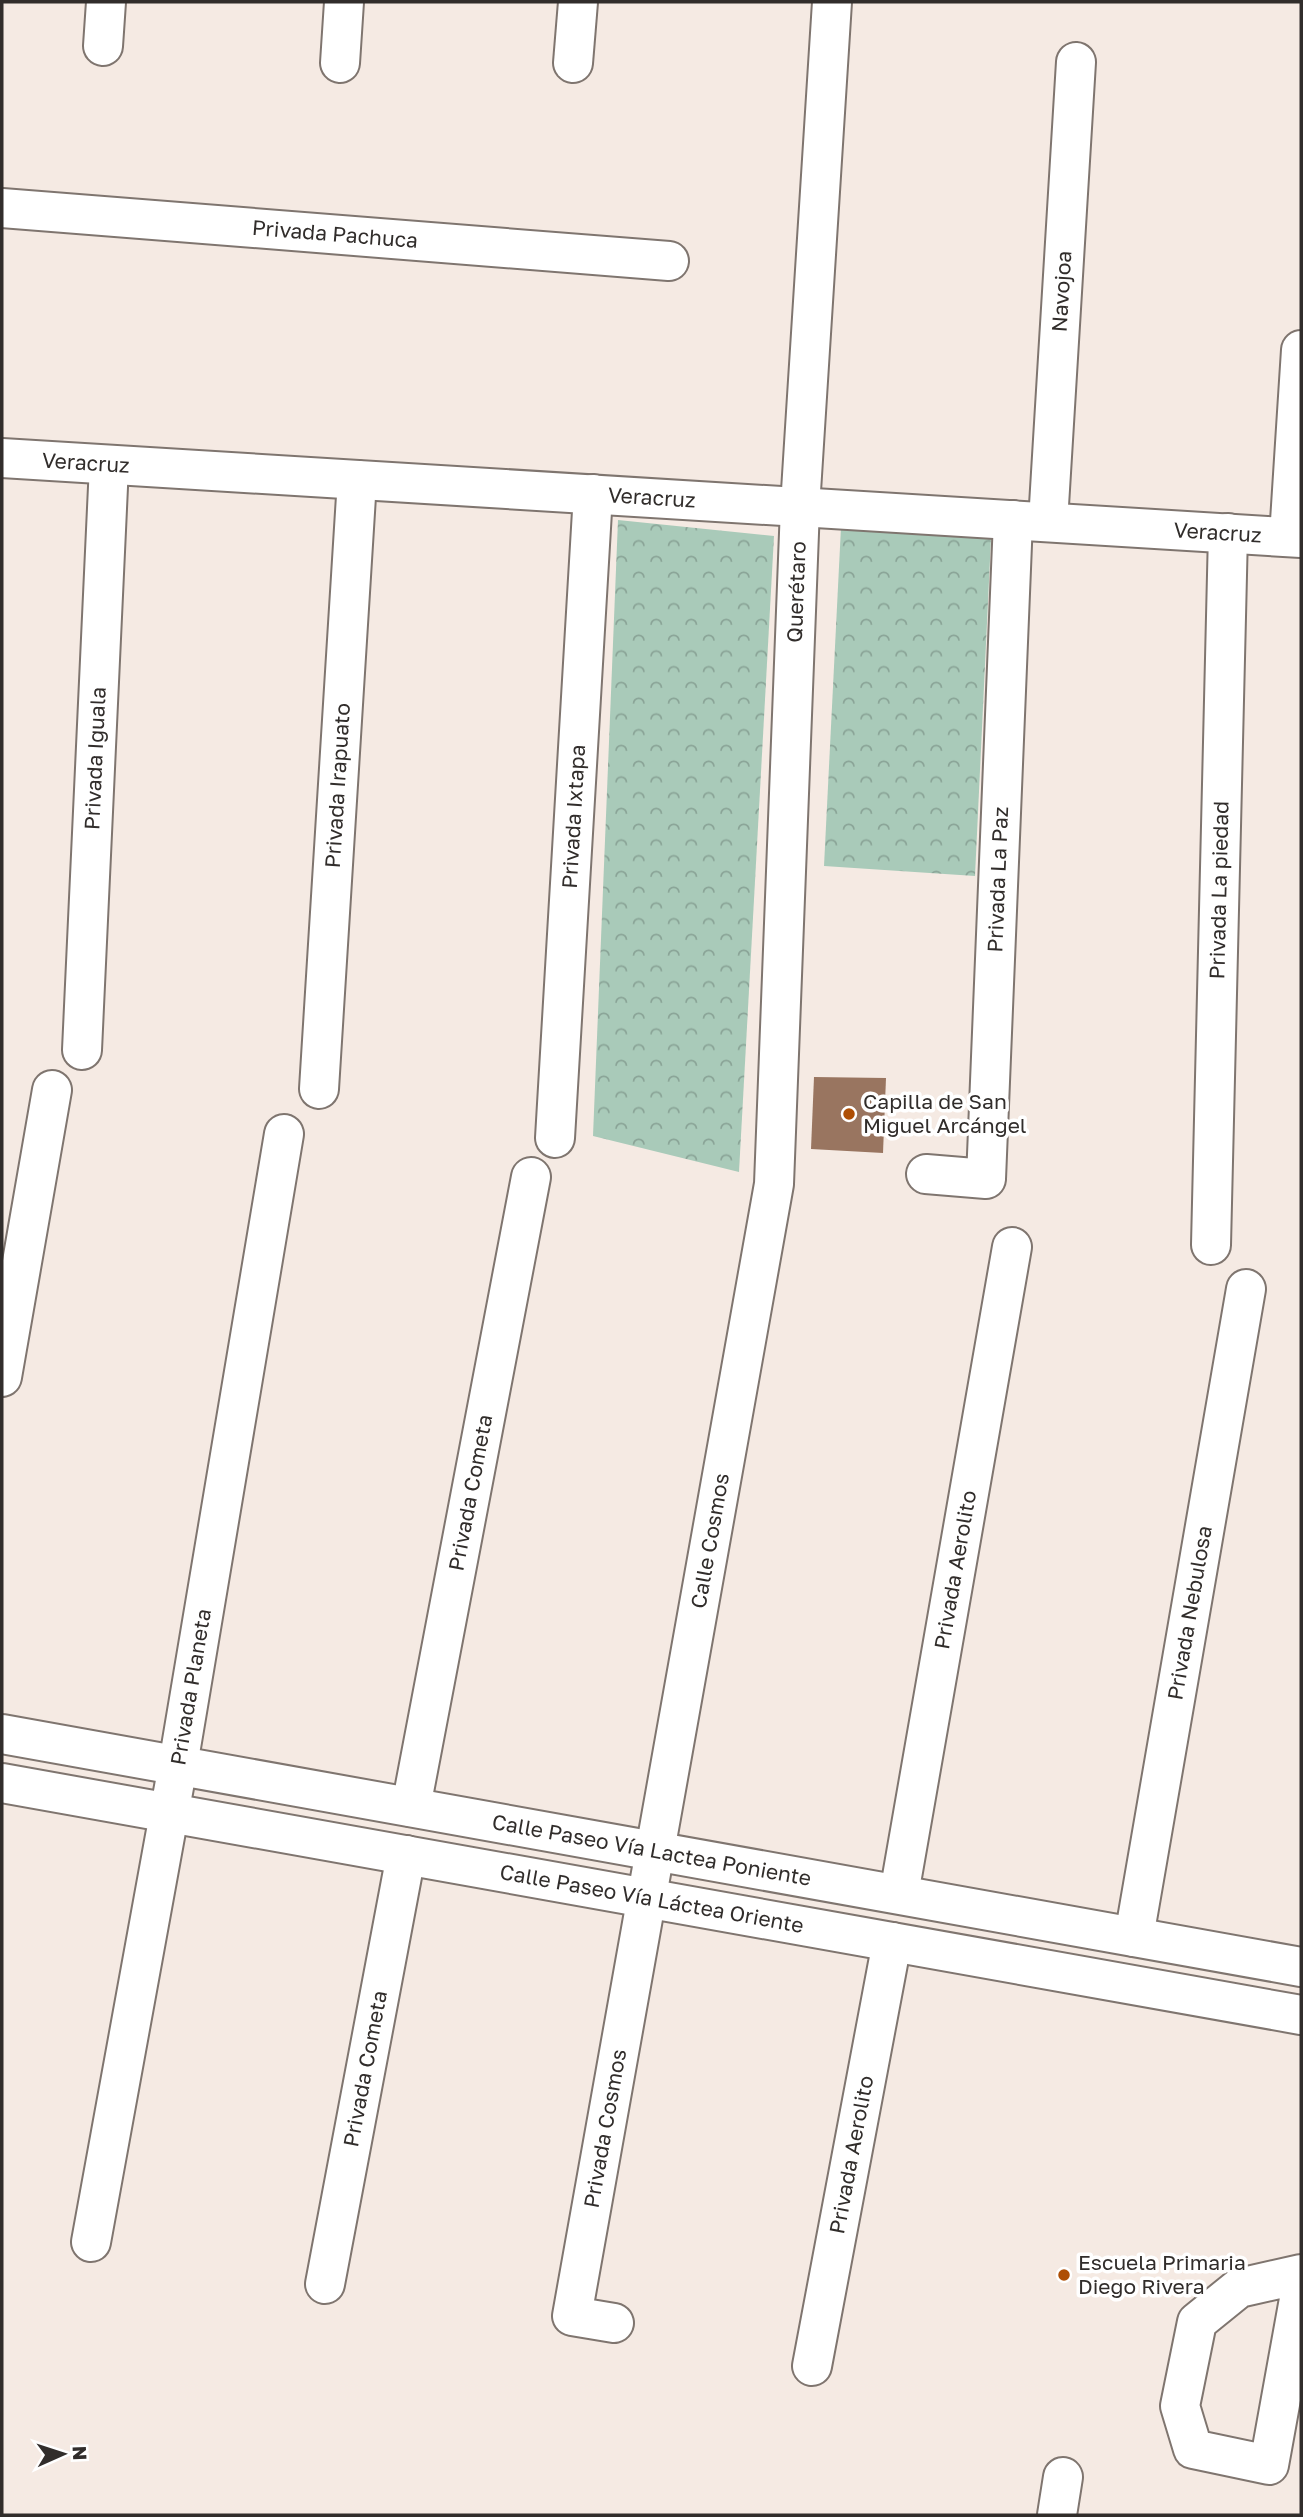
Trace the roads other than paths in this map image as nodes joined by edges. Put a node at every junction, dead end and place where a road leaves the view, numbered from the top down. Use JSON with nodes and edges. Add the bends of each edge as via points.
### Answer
{"nodes":[{"id":1,"x":106,"y":2,"type":"edge"},
{"id":2,"x":344,"y":2,"type":"edge"},
{"id":3,"x":578,"y":2,"type":"edge"},
{"id":4,"x":832,"y":2,"type":"edge"},
{"id":5,"x":103,"y":46,"type":"dead end"},
{"id":6,"x":340,"y":62,"type":"dead end"},
{"id":7,"x":1076,"y":62,"type":"dead end"},
{"id":8,"x":573,"y":63,"type":"dead end"},
{"id":9,"x":2,"y":208,"type":"edge"},
{"id":10,"x":669,"y":261,"type":"dead end"},
{"id":11,"x":1301,"y":350,"type":"edge"},
{"id":12,"x":2,"y":458,"type":"edge"},
{"id":13,"x":109,"y":465,"type":"junction"},
{"id":14,"x":356,"y":480,"type":"junction"},
{"id":15,"x":593,"y":494,"type":"junction"},
{"id":16,"x":800,"y":507,"type":"junction"},
{"id":17,"x":1031,"y":521,"type":"junction"},
{"id":18,"x":1228,"y":533,"type":"junction"},
{"id":19,"x":1295,"y":538,"type":"edge"},
{"id":20,"x":82,"y":1050,"type":"dead end"},
{"id":21,"x":319,"y":1089,"type":"dead end"},
{"id":22,"x":52,"y":1090,"type":"dead end"},
{"id":23,"x":284,"y":1134,"type":"dead end"},
{"id":24,"x":555,"y":1138,"type":"dead end"},
{"id":25,"x":926,"y":1174,"type":"dead end"},
{"id":26,"x":531,"y":1177,"type":"dead end"},
{"id":27,"x":774,"y":1184,"type":"joint"},
{"id":28,"x":1211,"y":1245,"type":"dead end"},
{"id":29,"x":1012,"y":1247,"type":"dead end"},
{"id":30,"x":1246,"y":1289,"type":"dead end"},
{"id":31,"x":2,"y":1377,"type":"edge"},
{"id":32,"x":2,"y":1734,"type":"edge"},
{"id":33,"x":178,"y":1765,"type":"junction"},
{"id":34,"x":2,"y":1783,"type":"edge"},
{"id":35,"x":411,"y":1807,"type":"junction"},
{"id":36,"x":169,"y":1813,"type":"junction"},
{"id":37,"x":655,"y":1851,"type":"junction"},
{"id":38,"x":406,"y":1855,"type":"junction"},
{"id":39,"x":899,"y":1894,"type":"junction"},
{"id":40,"x":647,"y":1899,"type":"junction"},
{"id":41,"x":1134,"y":1937,"type":"junction"},
{"id":42,"x":892,"y":1942,"type":"junction"},
{"id":43,"x":1301,"y":1966,"type":"edge"},
{"id":44,"x":1301,"y":2015,"type":"edge"},
{"id":45,"x":91,"y":2242,"type":"dead end"},
{"id":46,"x":1301,"y":2274,"type":"edge"},
{"id":47,"x":325,"y":2284,"type":"dead end"},
{"id":48,"x":1301,"y":2288,"type":"edge"},
{"id":49,"x":614,"y":2323,"type":"dead end"},
{"id":50,"x":812,"y":2366,"type":"dead end"},
{"id":51,"x":1063,"y":2477,"type":"dead end"},
{"id":52,"x":1057,"y":2515,"type":"edge"}],
"edges":[{"from":1,"to":5,"type":"street"},
{"from":2,"to":6,"type":"street"},
{"from":3,"to":8,"type":"street"},
{"from":4,"to":16,"type":"street","name":"Querétaro"},
{"from":7,"to":17,"type":"street","name":"Navojoa"},
{"from":9,"to":10,"type":"street","name":"Privada Pachuca"},
{"from":11,"to":19,"type":"street"},
{"from":12,"to":13,"type":"street","name":"Veracruz"},
{"from":13,"to":14,"type":"street","name":"Veracruz"},
{"from":13,"to":20,"type":"street","name":"Privada Iguala"},
{"from":14,"to":15,"type":"street","name":"Veracruz"},
{"from":14,"to":21,"type":"street","name":"Privada Irapuato"},
{"from":15,"to":16,"type":"street","name":"Veracruz"},
{"from":15,"to":24,"type":"street","name":"Privada Ixtapa"},
{"from":16,"to":17,"type":"street","name":"Veracruz"},
{"from":16,"to":27,"type":"street","name":"Querétaro"},
{"from":17,"to":18,"type":"street","name":"Veracruz"},
{"from":17,"to":25,"type":"street","name":"Privada La Paz","via":[[986,1179]]},
{"from":18,"to":19,"type":"street","name":"Veracruz"},
{"from":18,"to":28,"type":"street","name":"Privada La piedad"},
{"from":22,"to":31,"type":"street"},
{"from":23,"to":33,"type":"street","name":"Privada Planeta"},
{"from":26,"to":35,"type":"street","name":"Privada Cometa"},
{"from":27,"to":37,"type":"street","name":"Calle Cosmos"},
{"from":29,"to":39,"type":"street","name":"Privada Aerolito"},
{"from":30,"to":41,"type":"street","name":"Privada Nebulosa"},
{"from":32,"to":33,"type":"street","name":"Calle Paseo Vía Lactea Poniente"},
{"from":33,"to":35,"type":"street","name":"Calle Paseo Vía Lactea Poniente"},
{"from":33,"to":36,"type":"street","name":"Privada Planeta"},
{"from":34,"to":36,"type":"street","name":"Calle Paseo Vía Láctea Oriente"},
{"from":35,"to":37,"type":"street","name":"Calle Paseo Vía Lactea Poniente"},
{"from":36,"to":38,"type":"street","name":"Calle Paseo Vía Láctea Oriente"},
{"from":36,"to":45,"type":"street","name":"Privada Planeta"},
{"from":37,"to":39,"type":"street","name":"Calle Paseo Vía Lactea Poniente"},
{"from":37,"to":40,"type":"street","name":"Calle Cosmos"},
{"from":38,"to":40,"type":"street","name":"Calle Paseo Vía Láctea Oriente"},
{"from":38,"to":47,"type":"street","name":"Privada Cometa"},
{"from":39,"to":41,"type":"street","name":"Calle Paseo Vía Lactea Poniente"},
{"from":40,"to":42,"type":"street","name":"Calle Paseo Vía Láctea Oriente"},
{"from":40,"to":49,"type":"street","name":"Privada Cosmos","via":[[572,2316]]},
{"from":41,"to":43,"type":"street","name":"Calle Paseo Vía Lactea Poniente"},
{"from":42,"to":44,"type":"street","name":"Calle Paseo Vía Láctea Oriente"},
{"from":42,"to":50,"type":"street","name":"Privada Aerolito"},
{"from":46,"to":48,"type":"street","via":[[1239,2288],[1197,2322],[1180,2406],[1193,2449],[1269,2465]]},
{"from":51,"to":52,"type":"street"}]}
